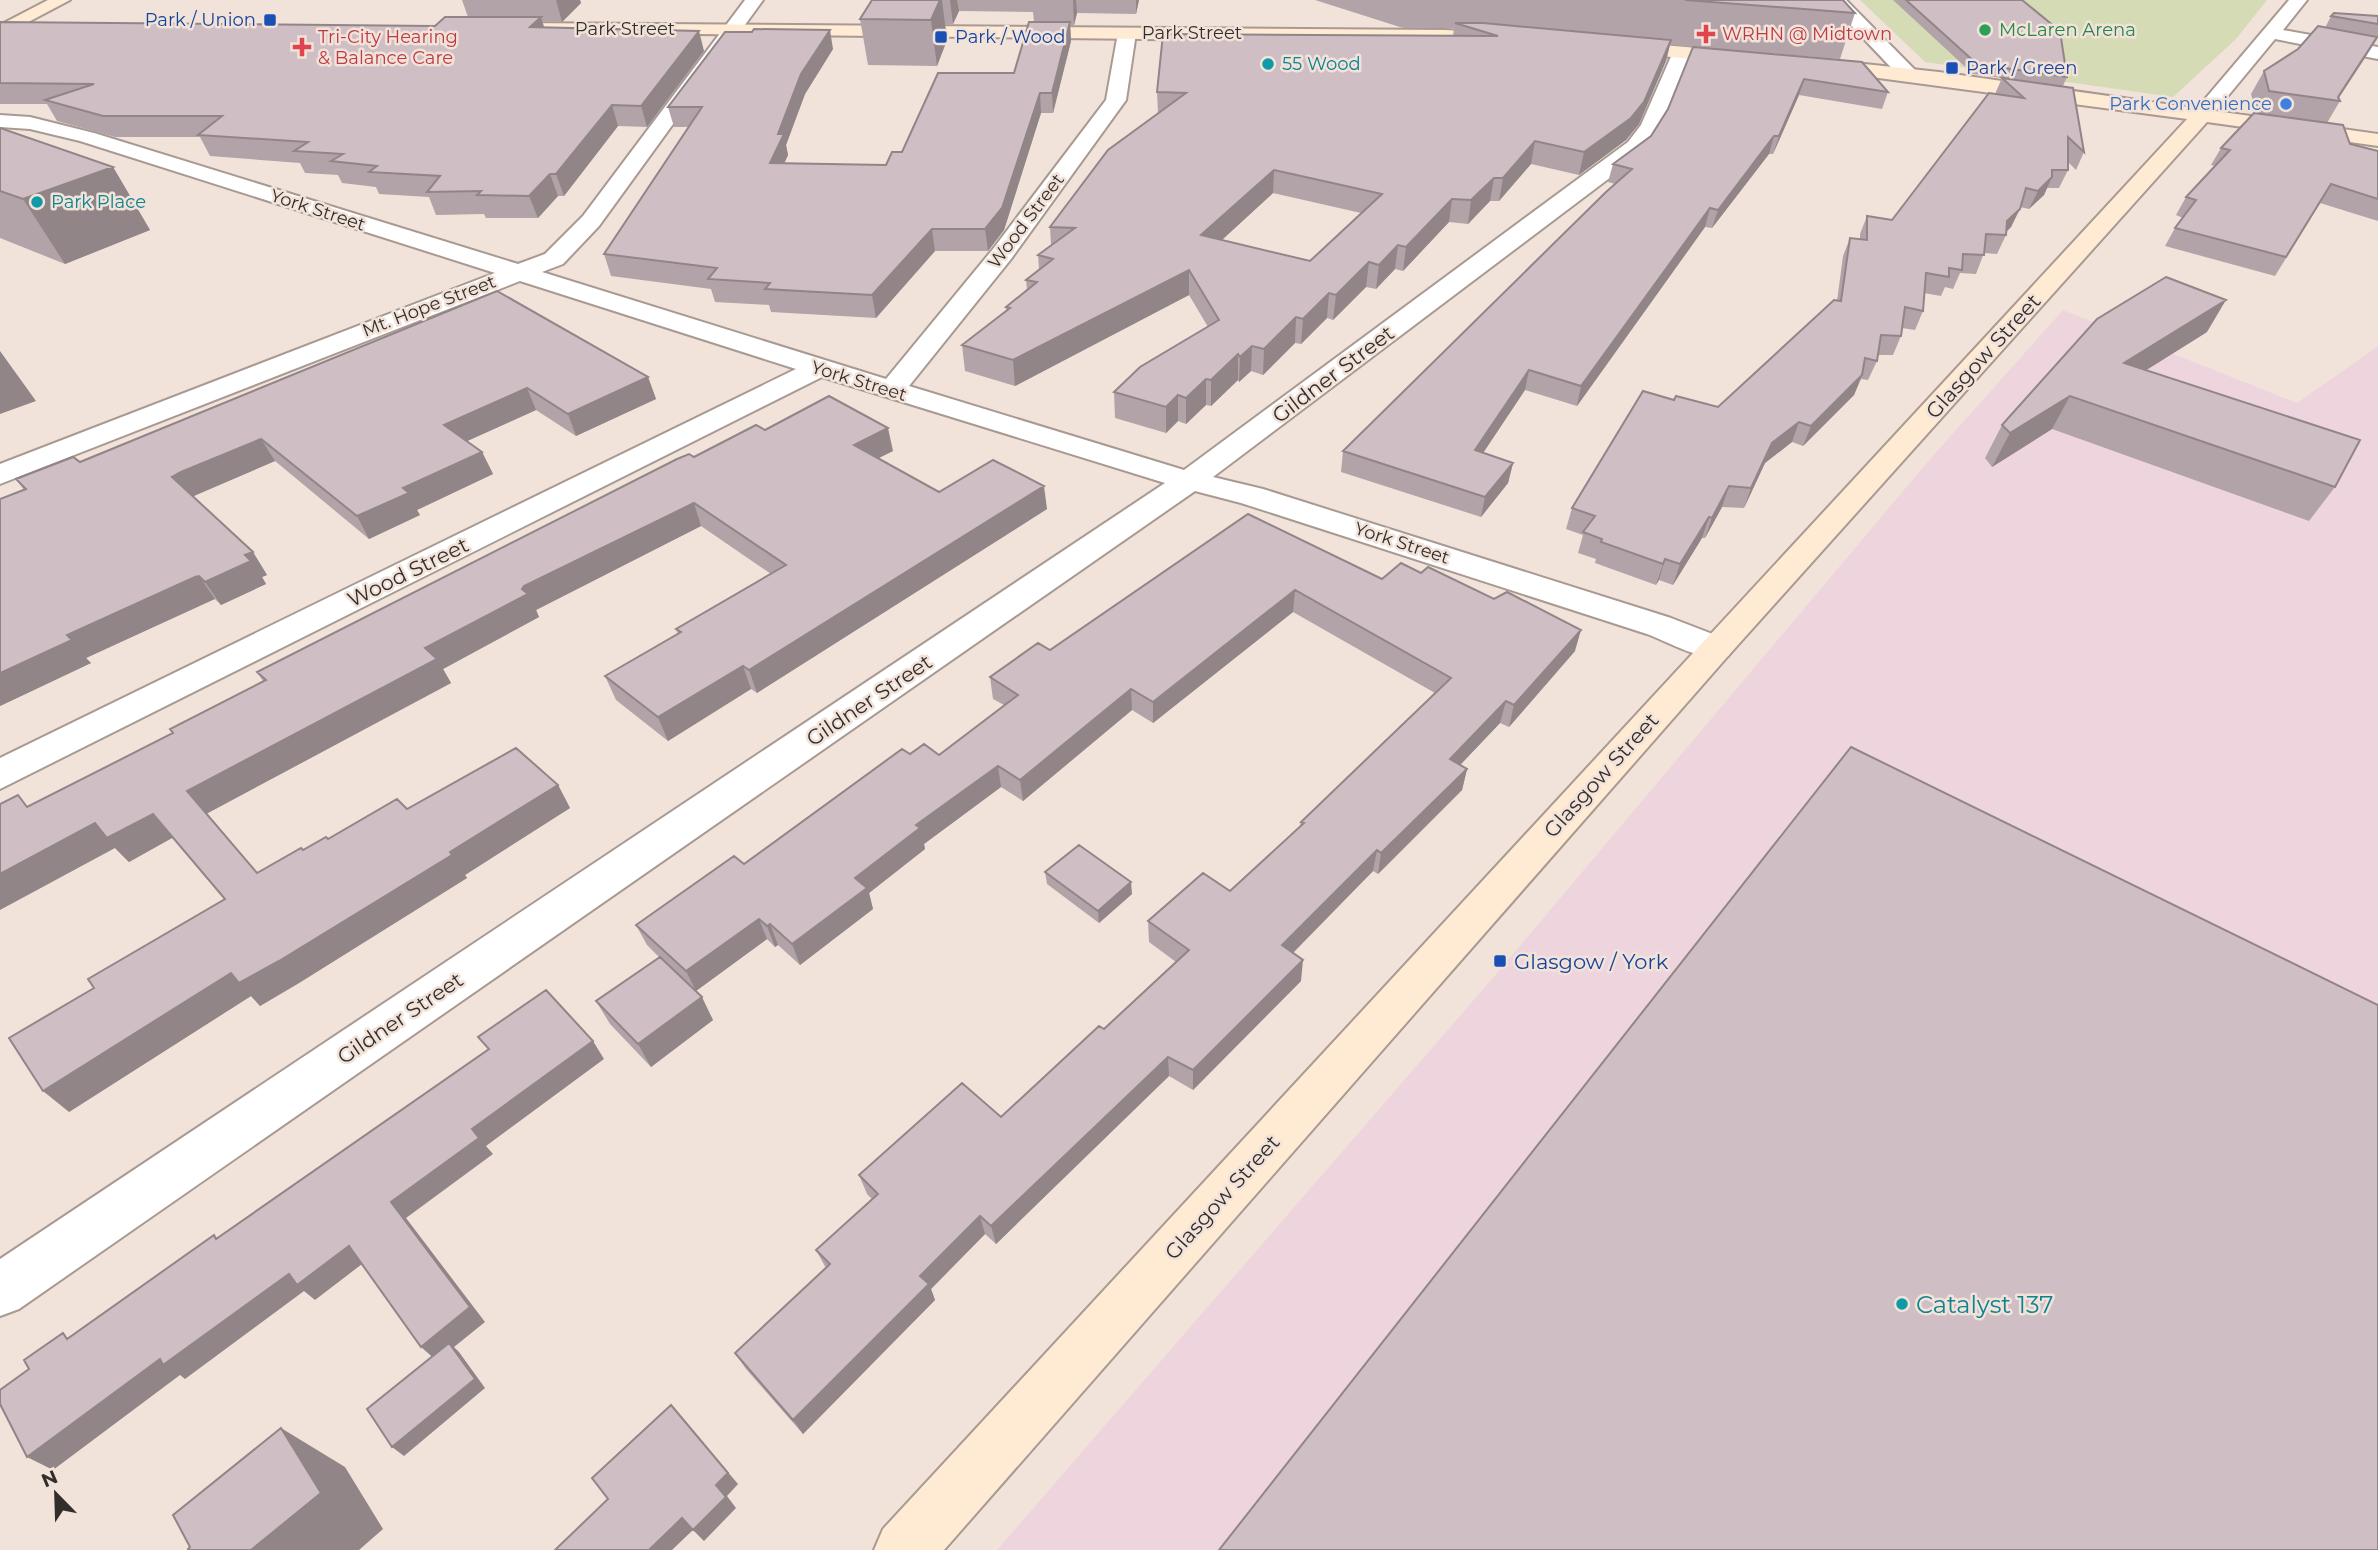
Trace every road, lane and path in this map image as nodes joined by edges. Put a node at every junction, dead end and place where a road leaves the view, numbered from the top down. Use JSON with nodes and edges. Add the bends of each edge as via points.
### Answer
{"nodes":[{"id":1,"x":61,"y":0,"type":"edge"},
{"id":2,"x":754,"y":0,"type":"edge"},
{"id":3,"x":1836,"y":0,"type":"edge"},
{"id":4,"x":2298,"y":0,"type":"edge"},
{"id":5,"x":48,"y":25,"type":"edge"},
{"id":6,"x":4,"y":27,"type":"edge"},
{"id":7,"x":504,"y":28,"type":"edge"},
{"id":8,"x":733,"y":29,"type":"junction"},
{"id":9,"x":1127,"y":33,"type":"junction"},
{"id":10,"x":2272,"y":33,"type":"junction"},
{"id":11,"x":1521,"y":39,"type":"edge"},
{"id":12,"x":1602,"y":46,"type":"edge"},
{"id":13,"x":1682,"y":52,"type":"junction"},
{"id":14,"x":2378,"y":53,"type":"edge"},
{"id":15,"x":1765,"y":60,"type":"edge"},
{"id":16,"x":1806,"y":64,"type":"edge"},
{"id":17,"x":1908,"y":74,"type":"junction"},
{"id":18,"x":2201,"y":116,"type":"junction"},
{"id":19,"x":0,"y":121,"type":"edge"},
{"id":20,"x":2372,"y":141,"type":"edge"},
{"id":21,"x":514,"y":273,"type":"junction"},
{"id":22,"x":817,"y":369,"type":"junction"},
{"id":23,"x":890,"y":391,"type":"junction"},
{"id":24,"x":0,"y":475,"type":"edge"},
{"id":25,"x":1189,"y":480,"type":"junction"},
{"id":26,"x":1716,"y":648,"type":"junction"},
{"id":27,"x":0,"y":775,"type":"edge"},
{"id":28,"x":0,"y":1290,"type":"edge"},
{"id":29,"x":904,"y":1550,"type":"edge"}],
"edges":[{"from":1,"to":6,"type":"street"},
{"from":2,"to":8,"type":"street","name":"Mt. Hope Street"},
{"from":3,"to":17,"type":"street"},
{"from":4,"to":10,"type":"street","name":"Glasgow Street"},
{"from":5,"to":6,"type":"street"},
{"from":7,"to":8,"type":"street","name":"Park Street"},
{"from":8,"to":9,"type":"street","name":"Park Street"},
{"from":8,"to":21,"type":"street","name":"Mt. Hope Street","via":[[577,238],[554,259]]},
{"from":9,"to":11,"type":"street","name":"Park Street"},
{"from":9,"to":23,"type":"street","name":"Wood Street","via":[[1116,100],[1002,254]]},
{"from":10,"to":14,"type":"street"},
{"from":10,"to":18,"type":"street","name":"Glasgow Street"},
{"from":12,"to":13,"type":"street"},
{"from":13,"to":15,"type":"street"},
{"from":13,"to":25,"type":"street","name":"Gildner Street","via":[[1651,125],[1636,147]]},
{"from":16,"to":17,"type":"street"},
{"from":17,"to":18,"type":"street"},
{"from":18,"to":20,"type":"street"},
{"from":18,"to":26,"type":"street","name":"Glasgow Street"},
{"from":19,"to":21,"type":"street","name":"York Street","via":[[87,137]]},
{"from":21,"to":22,"type":"street","name":"York Street"},
{"from":21,"to":24,"type":"street","name":"Mt. Hope Street"},
{"from":22,"to":23,"type":"street","name":"York Street"},
{"from":22,"to":27,"type":"street","name":"Wood Street"},
{"from":23,"to":25,"type":"street","name":"York Street"},
{"from":25,"to":26,"type":"street","name":"York Street","via":[[1252,496]]},
{"from":25,"to":28,"type":"street","name":"Gildner Street"},
{"from":26,"to":29,"type":"street","name":"Glasgow Street"}]}
